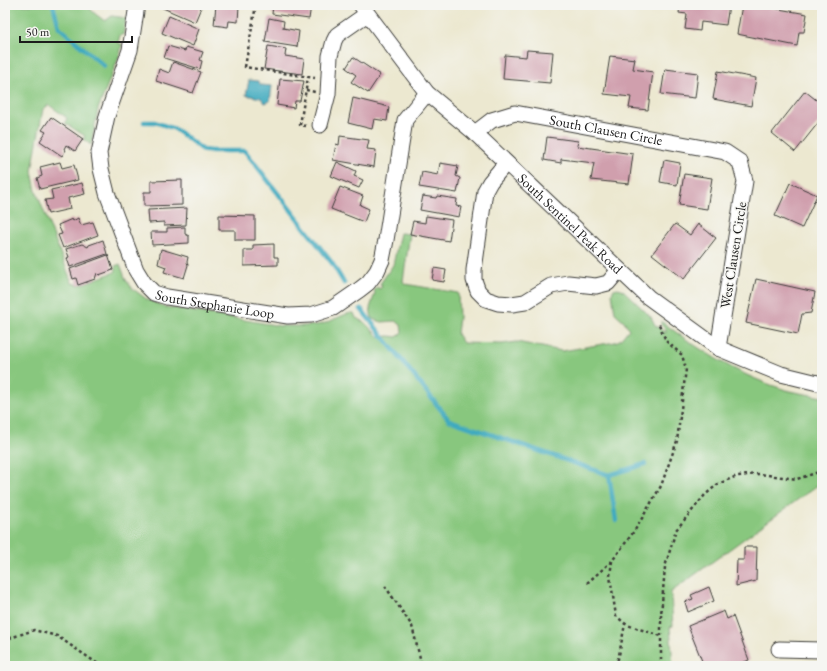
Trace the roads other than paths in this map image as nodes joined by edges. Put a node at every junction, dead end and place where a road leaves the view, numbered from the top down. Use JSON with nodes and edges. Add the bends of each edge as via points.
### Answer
{"nodes":[{"id":1,"x":137,"y":5,"type":"edge"},
{"id":2,"x":364,"y":9,"type":"edge"},
{"id":3,"x":427,"y":93,"type":"junction"},
{"id":4,"x":320,"y":125,"type":"road end"},
{"id":5,"x":474,"y":133,"type":"junction"},
{"id":6,"x":740,"y":162,"type":"joint"},
{"id":7,"x":506,"y":163,"type":"junction"},
{"id":8,"x":619,"y":270,"type":"junction"},
{"id":9,"x":718,"y":348,"type":"junction"},
{"id":10,"x":822,"y":384,"type":"edge"},
{"id":11,"x":779,"y":649,"type":"dead end"},
{"id":12,"x":822,"y":650,"type":"edge"}],
"edges":[{"from":1,"to":3,"type":"street","name":"South Stephanie Loop","via":[[130,50],[107,116],[99,153],[106,193],[136,270],[144,283],[154,292],[167,297],[299,316],[334,308],[368,283],[382,260],[405,120]]},
{"from":2,"to":3,"type":"street","name":"South Sentinel Peak Road"},
{"from":2,"to":4,"type":"street","via":[[334,41],[330,56],[328,94]]},
{"from":3,"to":5,"type":"street","name":"South Sentinel Peak Road"},
{"from":5,"to":6,"type":"street","name":"South Clausen Circle","via":[[492,120],[515,113],[725,152]]},
{"from":5,"to":7,"type":"street","name":"South Sentinel Peak Road"},
{"from":6,"to":9,"type":"street","name":"West Clausen Circle","via":[[745,181]]},
{"from":7,"to":8,"type":"street","name":"South Sentinel Peak Road"},
{"from":7,"to":8,"type":"street","via":[[485,191],[474,280],[478,291],[486,299],[498,303],[525,302],[551,286],[568,283],[596,286],[608,283]]},
{"from":8,"to":9,"type":"street","name":"South Sentinel Peak Road","via":[[648,297]]},
{"from":9,"to":10,"type":"street","name":"South Sentinel Peak Road","via":[[781,374]]},
{"from":11,"to":12,"type":"street"}]}
